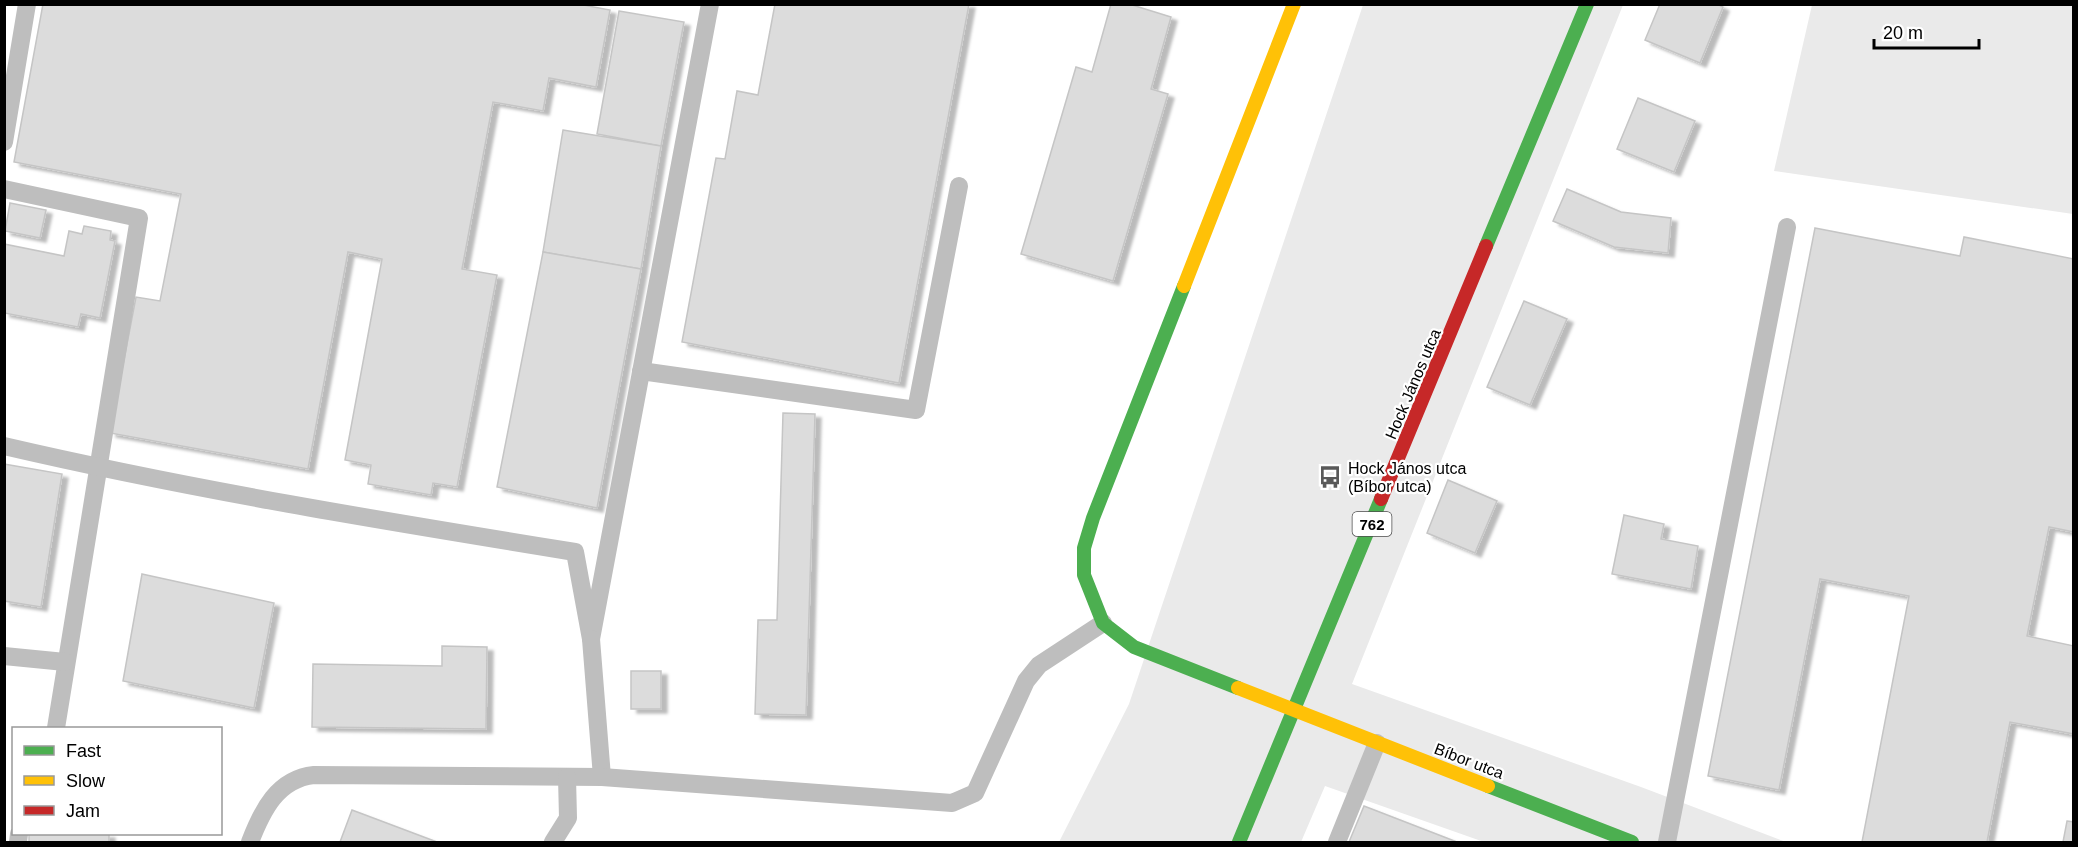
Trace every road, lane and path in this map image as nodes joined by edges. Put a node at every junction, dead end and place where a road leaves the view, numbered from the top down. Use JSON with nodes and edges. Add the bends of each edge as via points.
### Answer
{"nodes":[{"id":1,"x":27,"y":4,"type":"edge"},
{"id":2,"x":710,"y":4,"type":"edge"},
{"id":3,"x":1294,"y":4,"type":"edge"},
{"id":4,"x":1587,"y":4,"type":"edge"},
{"id":5,"x":4,"y":142,"type":"edge"},
{"id":6,"x":959,"y":186,"type":"dead end"},
{"id":7,"x":4,"y":189,"type":"edge"},
{"id":8,"x":1787,"y":228,"type":"dead end"},
{"id":9,"x":641,"y":371,"type":"junction"},
{"id":10,"x":4,"y":446,"type":"edge"},
{"id":11,"x":99,"y":468,"type":"junction"},
{"id":12,"x":1103,"y":623,"type":"junction"},
{"id":13,"x":591,"y":639,"type":"junction"},
{"id":14,"x":4,"y":656,"type":"edge"},
{"id":15,"x":65,"y":662,"type":"junction"},
{"id":16,"x":1293,"y":711,"type":"junction"},
{"id":17,"x":56,"y":727,"type":"edge"},
{"id":18,"x":1377,"y":743,"type":"junction"},
{"id":19,"x":567,"y":777,"type":"junction"},
{"id":20,"x":602,"y":777,"type":"junction"},
{"id":21,"x":250,"y":843,"type":"edge"},
{"id":22,"x":553,"y":843,"type":"edge"},
{"id":23,"x":1239,"y":843,"type":"edge"},
{"id":24,"x":1337,"y":843,"type":"edge"},
{"id":25,"x":1632,"y":843,"type":"edge"},
{"id":26,"x":1667,"y":843,"type":"edge"}],
"edges":[{"from":1,"to":5,"type":"lane"},
{"from":2,"to":9,"type":"lane"},
{"from":3,"to":12,"type":"street","via":[[1093,518],[1084,548],[1084,575]]},
{"from":4,"to":16,"type":"street","name":"Hock János utca","number":"762"},
{"from":6,"to":9,"type":"lane","via":[[916,410]]},
{"from":7,"to":11,"type":"lane","via":[[139,219]]},
{"from":8,"to":26,"type":"lane"},
{"from":9,"to":13,"type":"lane"},
{"from":10,"to":11,"type":"lane"},
{"from":11,"to":13,"type":"lane","via":[[320,510],[576,552]]},
{"from":11,"to":15,"type":"lane"},
{"from":12,"to":16,"type":"street","name":"Bíbor utca","via":[[1134,647]]},
{"from":12,"to":20,"type":"lane","via":[[1040,665],[1026,681],[975,793],[952,803]]},
{"from":13,"to":20,"type":"lane"},
{"from":14,"to":15,"type":"lane"},
{"from":15,"to":17,"type":"lane"},
{"from":16,"to":18,"type":"street","name":"Bíbor utca"},
{"from":16,"to":23,"type":"street","name":"Hock János utca","number":"762"},
{"from":18,"to":24,"type":"lane"},
{"from":18,"to":25,"type":"street","name":"Bíbor utca"},
{"from":19,"to":20,"type":"lane"},
{"from":19,"to":21,"type":"lane","via":[[300,776],[277,791]]},
{"from":19,"to":22,"type":"lane","via":[[568,818]]}]}
